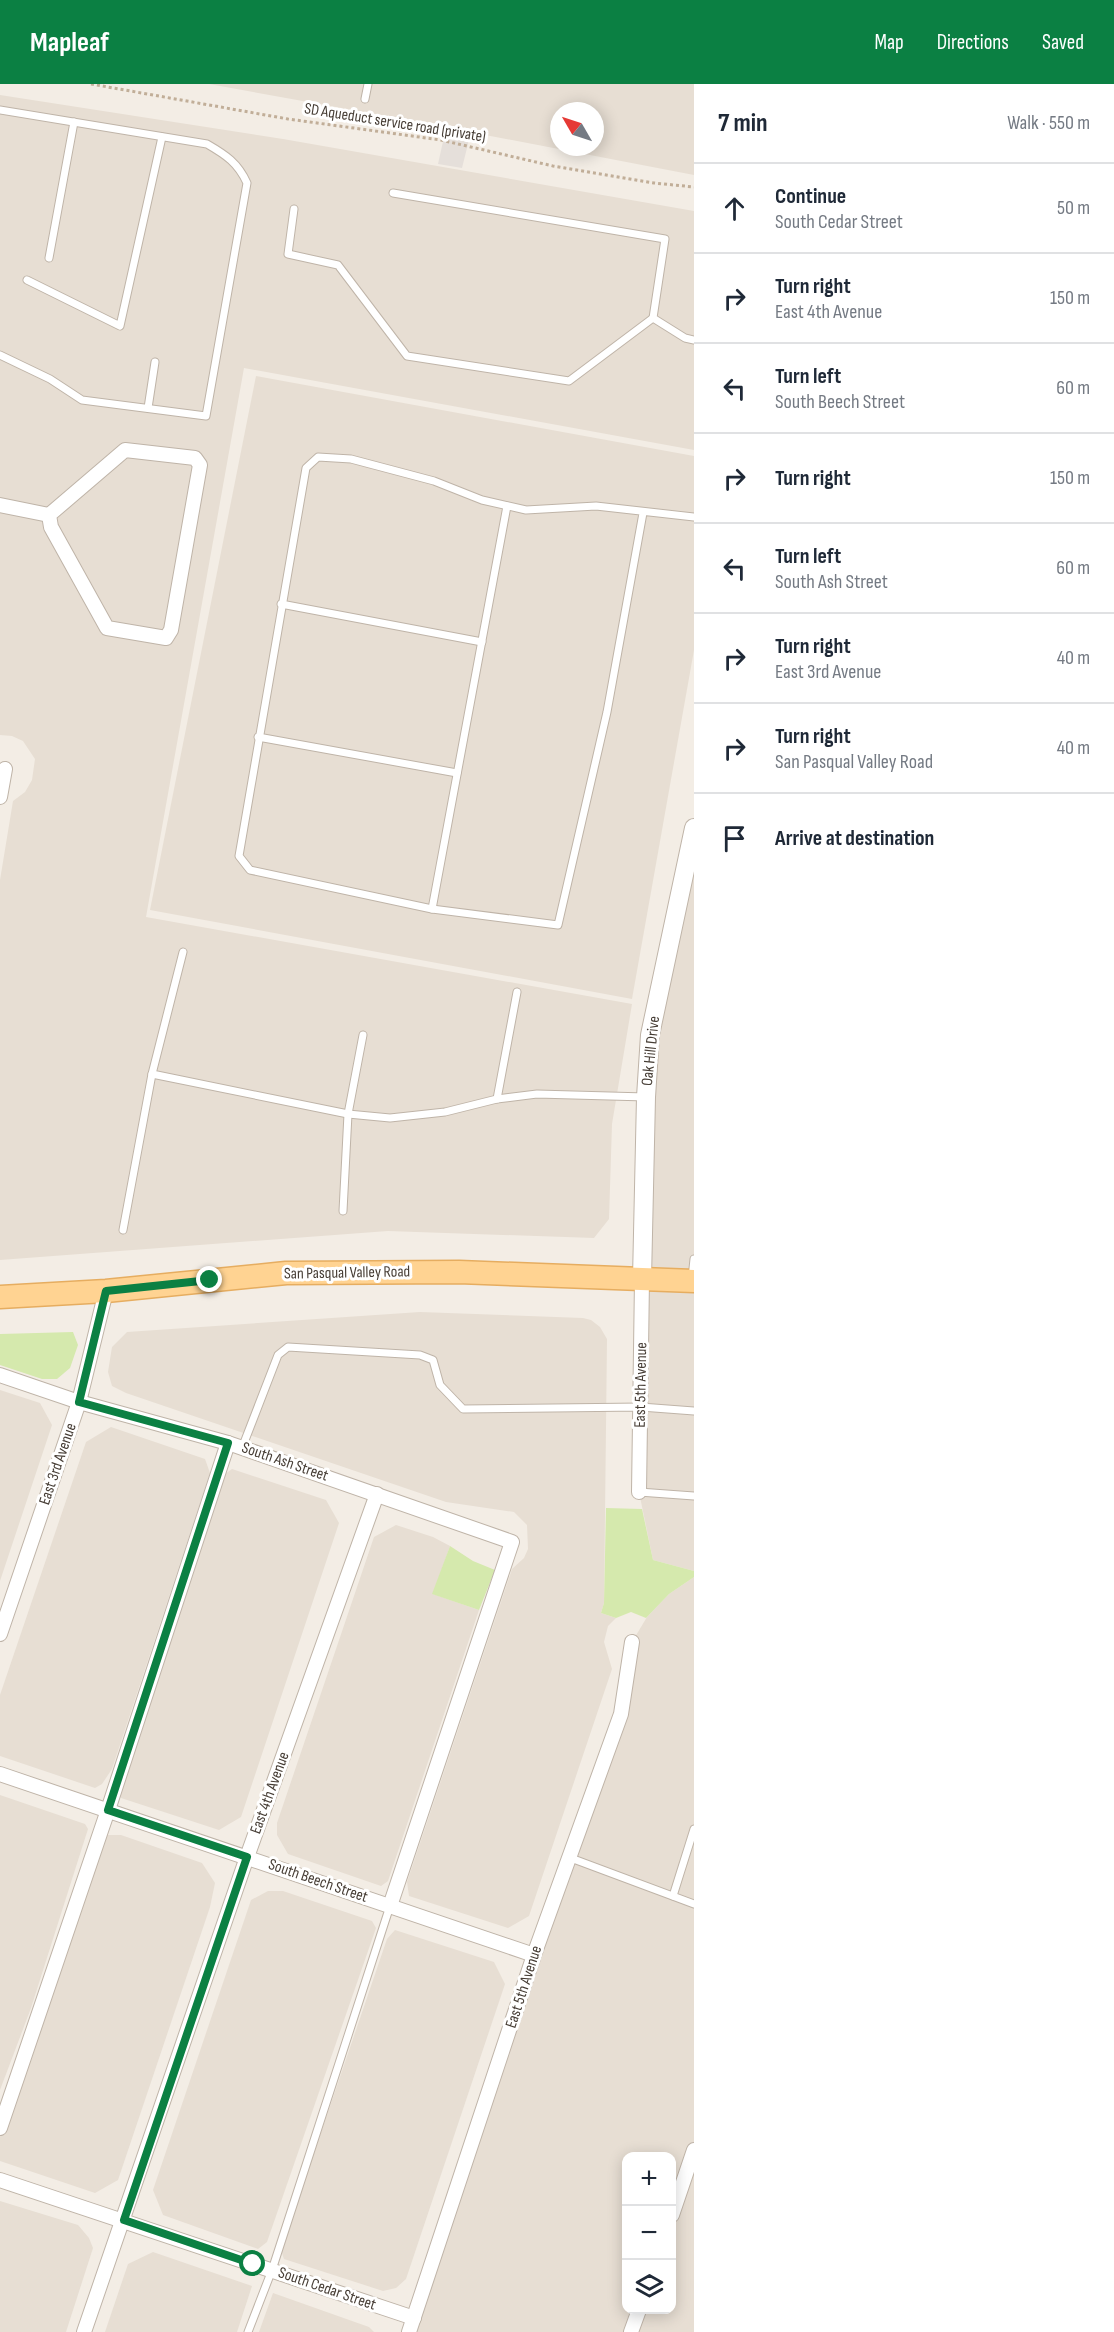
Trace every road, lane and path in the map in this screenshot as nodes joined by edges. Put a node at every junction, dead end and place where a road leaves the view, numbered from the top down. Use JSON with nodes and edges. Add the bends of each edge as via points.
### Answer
{"nodes":[{"id":1,"x":91,"y":84,"type":"edge"},
{"id":2,"x":368,"y":84,"type":"edge"},
{"id":3,"x":365,"y":99,"type":"dead end"},
{"id":4,"x":0,"y":110,"type":"edge"},
{"id":5,"x":74,"y":122,"type":"junction"},
{"id":6,"x":162,"y":137,"type":"junction"},
{"id":7,"x":694,"y":187,"type":"edge"},
{"id":8,"x":393,"y":193,"type":"dead end"},
{"id":9,"x":294,"y":209,"type":"dead end"},
{"id":10,"x":49,"y":258,"type":"dead end"},
{"id":11,"x":27,"y":280,"type":"dead end"},
{"id":12,"x":653,"y":318,"type":"junction"},
{"id":13,"x":694,"y":340,"type":"edge"},
{"id":14,"x":0,"y":355,"type":"edge"},
{"id":15,"x":155,"y":362,"type":"dead end"},
{"id":16,"x":148,"y":408,"type":"junction"},
{"id":17,"x":0,"y":506,"type":"edge"},
{"id":18,"x":507,"y":506,"type":"junction"},
{"id":19,"x":643,"y":513,"type":"junction"},
{"id":20,"x":49,"y":515,"type":"junction"},
{"id":21,"x":694,"y":517,"type":"edge"},
{"id":22,"x":281,"y":604,"type":"junction"},
{"id":23,"x":482,"y":642,"type":"junction"},
{"id":24,"x":258,"y":737,"type":"junction"},
{"id":25,"x":5,"y":769,"type":"dead end"},
{"id":26,"x":457,"y":773,"type":"junction"},
{"id":27,"x":0,"y":797,"type":"edge"},
{"id":28,"x":694,"y":828,"type":"edge"},
{"id":29,"x":691,"y":854,"type":"edge"},
{"id":30,"x":432,"y":909,"type":"junction"},
{"id":31,"x":183,"y":952,"type":"dead end"},
{"id":32,"x":517,"y":992,"type":"dead end"},
{"id":33,"x":363,"y":1035,"type":"dead end"},
{"id":34,"x":152,"y":1074,"type":"junction"},
{"id":35,"x":646,"y":1096,"type":"junction"},
{"id":36,"x":497,"y":1099,"type":"junction"},
{"id":37,"x":348,"y":1114,"type":"junction"},
{"id":38,"x":343,"y":1211,"type":"dead end"},
{"id":39,"x":123,"y":1230,"type":"dead end"},
{"id":40,"x":693,"y":1274,"type":"edge"},
{"id":41,"x":642,"y":1278,"type":"junction"},
{"id":42,"x":106,"y":1291,"type":"junction"},
{"id":43,"x":0,"y":1297,"type":"edge"},
{"id":44,"x":0,"y":1375,"type":"edge"},
{"id":45,"x":79,"y":1402,"type":"junction"},
{"id":46,"x":641,"y":1407,"type":"junction"},
{"id":47,"x":694,"y":1411,"type":"edge"},
{"id":48,"x":228,"y":1443,"type":"junction"},
{"id":49,"x":242,"y":1448,"type":"junction"},
{"id":50,"x":639,"y":1492,"type":"joint"},
{"id":51,"x":377,"y":1494,"type":"junction"},
{"id":52,"x":694,"y":1496,"type":"edge"},
{"id":53,"x":0,"y":1634,"type":"edge"},
{"id":54,"x":632,"y":1642,"type":"dead end"},
{"id":55,"x":0,"y":1774,"type":"edge"},
{"id":56,"x":108,"y":1810,"type":"junction"},
{"id":57,"x":694,"y":1829,"type":"edge"},
{"id":58,"x":247,"y":1857,"type":"junction"},
{"id":59,"x":568,"y":1857,"type":"junction"},
{"id":60,"x":673,"y":1896,"type":"junction"},
{"id":61,"x":694,"y":1904,"type":"edge"},
{"id":62,"x":390,"y":1906,"type":"junction"},
{"id":63,"x":534,"y":1954,"type":"junction"},
{"id":64,"x":0,"y":2128,"type":"edge"},
{"id":65,"x":694,"y":2150,"type":"edge"},
{"id":66,"x":0,"y":2180,"type":"edge"},
{"id":67,"x":675,"y":2206,"type":"edge"},
{"id":68,"x":124,"y":2220,"type":"junction"},
{"id":69,"x":272,"y":2270,"type":"junction"},
{"id":70,"x":638,"y":2314,"type":"edge"},
{"id":71,"x":414,"y":2318,"type":"junction"},
{"id":72,"x":84,"y":2332,"type":"edge"},
{"id":73,"x":248,"y":2332,"type":"edge"},
{"id":74,"x":409,"y":2332,"type":"edge"},
{"id":75,"x":631,"y":2332,"type":"edge"}],
"edges":[{"from":1,"to":7,"type":"path","name":"SD Aqueduct service road (private)","via":[[288,120],[441,140],[564,168]]},
{"from":2,"to":3,"type":"lane"},
{"from":4,"to":5,"type":"lane"},
{"from":5,"to":6,"type":"lane"},
{"from":5,"to":10,"type":"lane"},
{"from":6,"to":11,"type":"lane","via":[[120,327]]},
{"from":6,"to":16,"type":"lane","via":[[207,144],[240,167],[247,183],[206,416]]},
{"from":8,"to":12,"type":"lane","via":[[665,240]]},
{"from":9,"to":12,"type":"lane","via":[[288,254],[338,265],[407,356],[569,381]]},
{"from":12,"to":13,"type":"lane","via":[[685,339]]},
{"from":14,"to":16,"type":"lane","via":[[50,379],[82,400]]},
{"from":15,"to":16,"type":"lane"},
{"from":17,"to":20,"type":"street"},
{"from":18,"to":19,"type":"lane","via":[[526,510],[596,506]]},
{"from":18,"to":22,"type":"lane","via":[[351,459],[318,457],[306,468]]},
{"from":18,"to":23,"type":"lane"},
{"from":19,"to":21,"type":"lane"},
{"from":19,"to":30,"type":"lane","via":[[607,712],[558,925]]},
{"from":20,"to":20,"type":"street","via":[[51,527],[107,628],[166,638],[171,630],[200,465],[195,458],[125,450]]},
{"from":22,"to":23,"type":"lane"},
{"from":22,"to":24,"type":"lane"},
{"from":23,"to":26,"type":"lane"},
{"from":24,"to":26,"type":"lane"},
{"from":24,"to":30,"type":"lane","via":[[239,856],[250,870]]},
{"from":25,"to":27,"type":"street"},
{"from":26,"to":30,"type":"lane"},
{"from":28,"to":29,"type":"street","name":"Oak Hill Drive"},
{"from":29,"to":35,"type":"street","name":"Oak Hill Drive","via":[[650,1035]]},
{"from":31,"to":34,"type":"lane"},
{"from":32,"to":36,"type":"lane"},
{"from":33,"to":37,"type":"lane"},
{"from":34,"to":37,"type":"lane"},
{"from":34,"to":39,"type":"lane"},
{"from":35,"to":36,"type":"lane","via":[[537,1094]]},
{"from":35,"to":41,"type":"street","name":"Oak Hill Drive"},
{"from":36,"to":37,"type":"lane","via":[[446,1112],[390,1118]]},
{"from":37,"to":38,"type":"lane"},
{"from":40,"to":41,"type":"main road","name":"San Pasqual Valley Road"},
{"from":41,"to":42,"type":"main road","name":"San Pasqual Valley Road","via":[[459,1272],[286,1273]]},
{"from":41,"to":46,"type":"street","name":"East 5th Avenue"},
{"from":42,"to":43,"type":"main road","name":"San Pasqual Valley Road"},
{"from":42,"to":45,"type":"street","name":"East 3rd Avenue"},
{"from":44,"to":45,"type":"street","name":"South Ash Street"},
{"from":45,"to":48,"type":"street","name":"South Ash Street"},
{"from":45,"to":53,"type":"street","name":"East 3rd Avenue"},
{"from":46,"to":47,"type":"lane"},
{"from":46,"to":49,"type":"lane","via":[[463,1409],[440,1385],[433,1360],[420,1355],[288,1347],[278,1355]]},
{"from":46,"to":50,"type":"street","name":"East 5th Avenue"},
{"from":48,"to":49,"type":"street","name":"South Ash Street"},
{"from":48,"to":56,"type":"street"},
{"from":49,"to":51,"type":"street","name":"South Ash Street"},
{"from":50,"to":52,"type":"lane"},
{"from":51,"to":58,"type":"street","name":"East 4th Avenue"},
{"from":51,"to":62,"type":"street","name":"South Ash Street","via":[[512,1542]]},
{"from":54,"to":59,"type":"street","name":"East 5th Avenue","via":[[621,1714]]},
{"from":55,"to":56,"type":"street","name":"South Beech Street"},
{"from":56,"to":58,"type":"street","name":"South Beech Street"},
{"from":56,"to":64,"type":"street"},
{"from":57,"to":60,"type":"lane"},
{"from":58,"to":62,"type":"street","name":"South Beech Street"},
{"from":58,"to":68,"type":"street","name":"East 4th Avenue"},
{"from":59,"to":60,"type":"lane"},
{"from":59,"to":63,"type":"street","name":"East 5th Avenue"},
{"from":60,"to":61,"type":"lane"},
{"from":62,"to":63,"type":"street","name":"South Beech Street"},
{"from":62,"to":69,"type":"lane"},
{"from":63,"to":71,"type":"street","name":"East 5th Avenue"},
{"from":65,"to":67,"type":"street"},
{"from":66,"to":68,"type":"street","name":"South Cedar Street"},
{"from":68,"to":69,"type":"street","name":"South Cedar Street"},
{"from":68,"to":72,"type":"street","name":"East 4th Avenue"},
{"from":69,"to":71,"type":"street","name":"South Cedar Street"},
{"from":69,"to":73,"type":"lane"},
{"from":70,"to":75,"type":"street"},
{"from":71,"to":74,"type":"street","name":"East 5th Avenue"}]}
